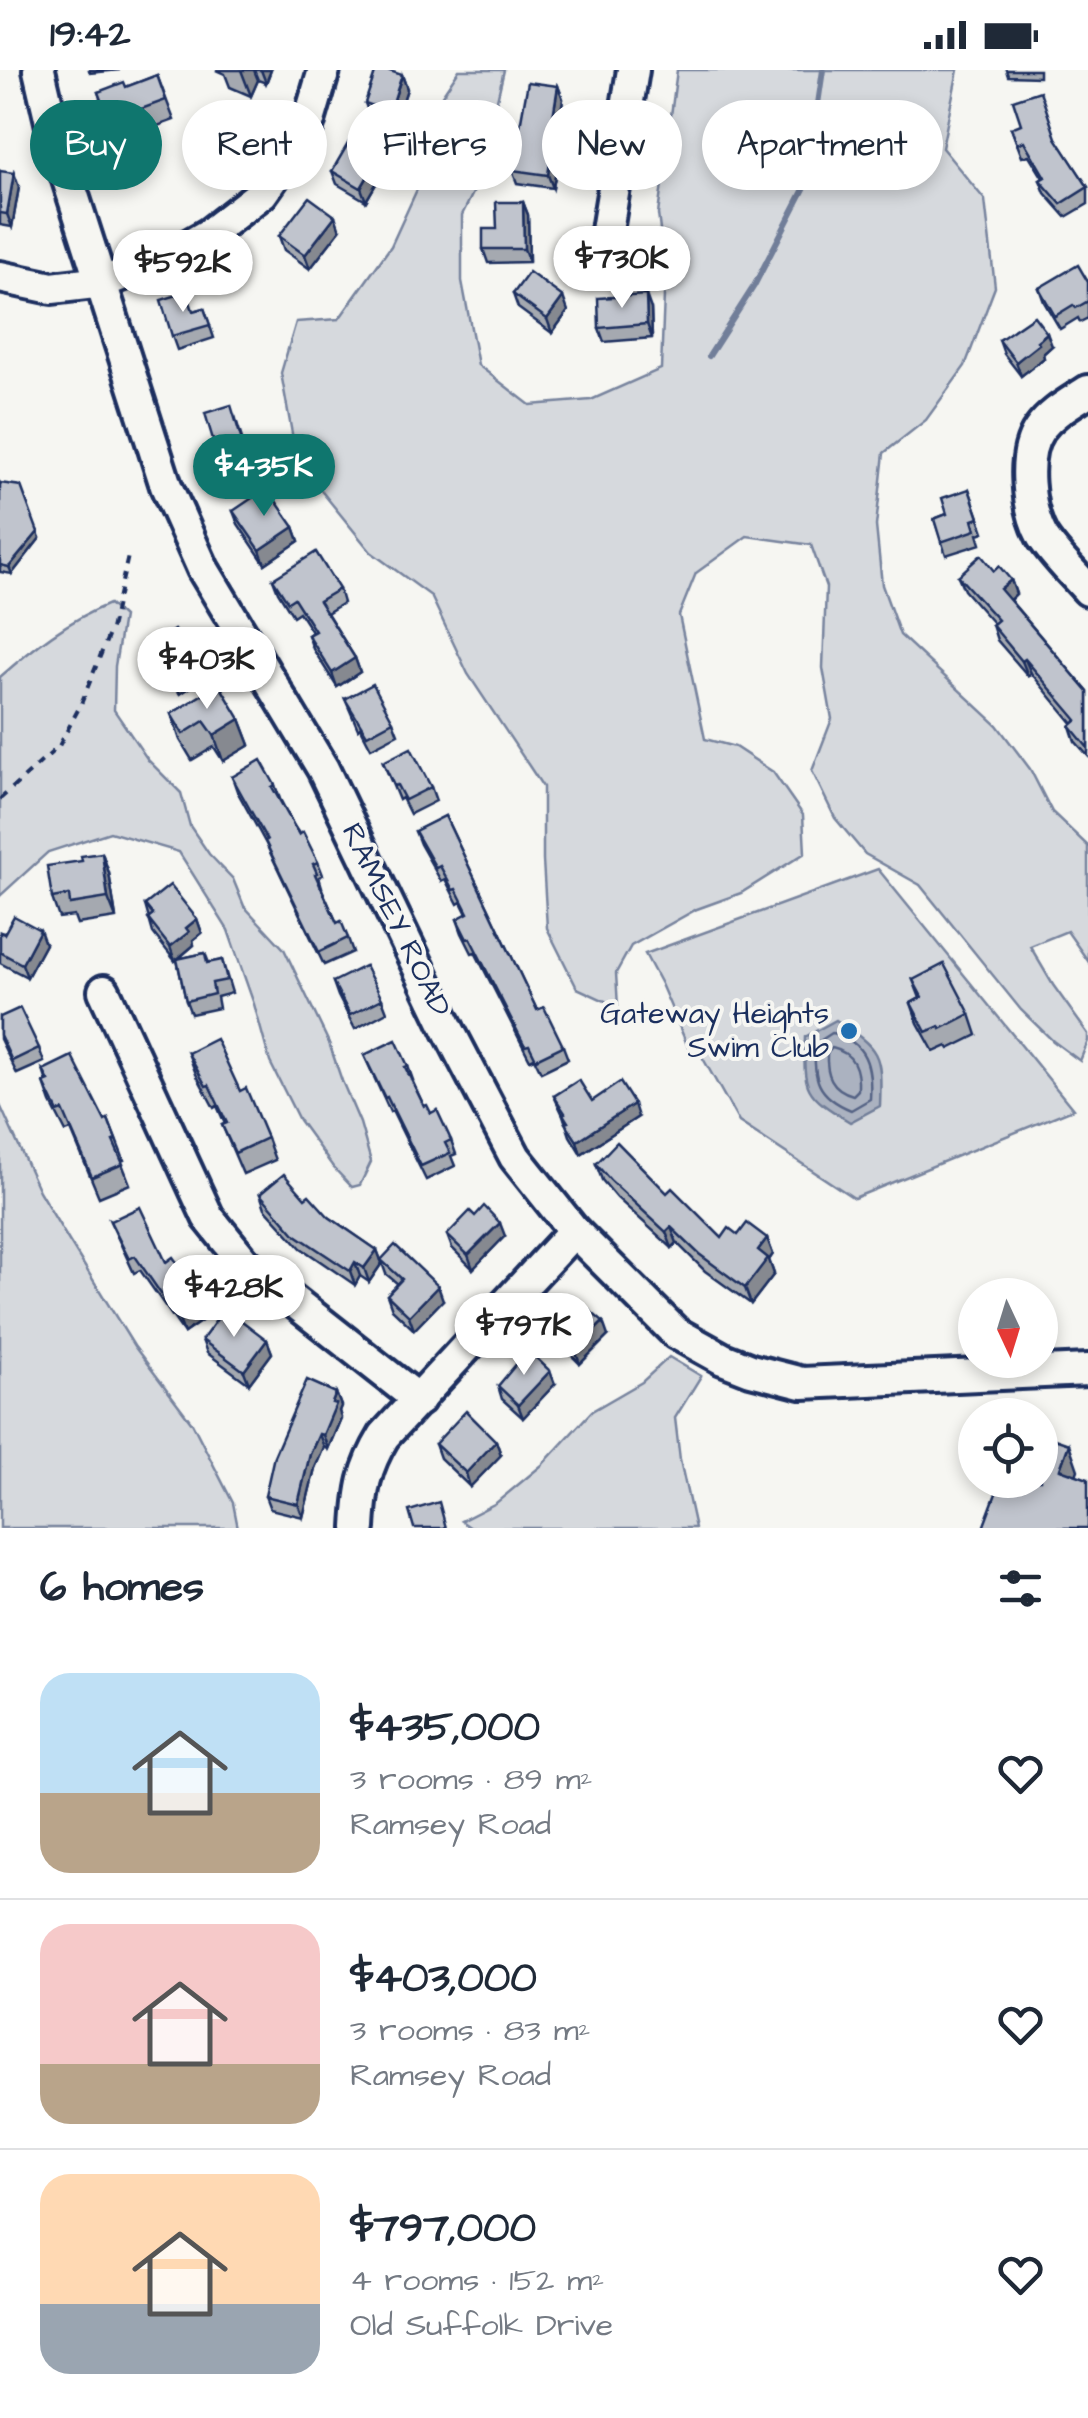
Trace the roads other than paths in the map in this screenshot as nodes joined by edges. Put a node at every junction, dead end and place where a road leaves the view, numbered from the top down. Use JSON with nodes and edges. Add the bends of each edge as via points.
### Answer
{"nodes":[{"id":1,"x":39,"y":70,"type":"edge"},
{"id":2,"x":324,"y":70,"type":"edge"},
{"id":3,"x":633,"y":70,"type":"edge"},
{"id":4,"x":604,"y":243,"type":"dead end"},
{"id":5,"x":0,"y":277,"type":"edge"},
{"id":6,"x":102,"y":282,"type":"junction"},
{"id":7,"x":1088,"y":392,"type":"edge"},
{"id":8,"x":1088,"y":590,"type":"edge"},
{"id":9,"x":104,"y":991,"type":"dead end"},
{"id":10,"x":574,"y":1231,"type":"junction"},
{"id":11,"x":1088,"y":1370,"type":"edge"},
{"id":12,"x":419,"y":1400,"type":"junction"},
{"id":13,"x":359,"y":1528,"type":"edge"}],
"edges":[{"from":1,"to":6,"type":"street","name":"RAMSEY ROAD"},
{"from":2,"to":6,"type":"street","via":[[306,131],[262,193],[169,257]]},
{"from":3,"to":4,"type":"street"},
{"from":5,"to":6,"type":"street","via":[[52,288]]},
{"from":6,"to":10,"type":"street","name":"RAMSEY ROAD","via":[[166,486],[203,569],[323,769],[515,1157]]},
{"from":7,"to":8,"type":"street","via":[[1036,434],[1028,483],[1043,537]]},
{"from":9,"to":12,"type":"street","via":[[208,1217],[246,1263]]},
{"from":10,"to":11,"type":"street","name":"RAMSEY ROAD","via":[[676,1333],[751,1370],[802,1382]]},
{"from":10,"to":12,"type":"street"},
{"from":12,"to":13,"type":"street","via":[[370,1460],[360,1490]]}]}
